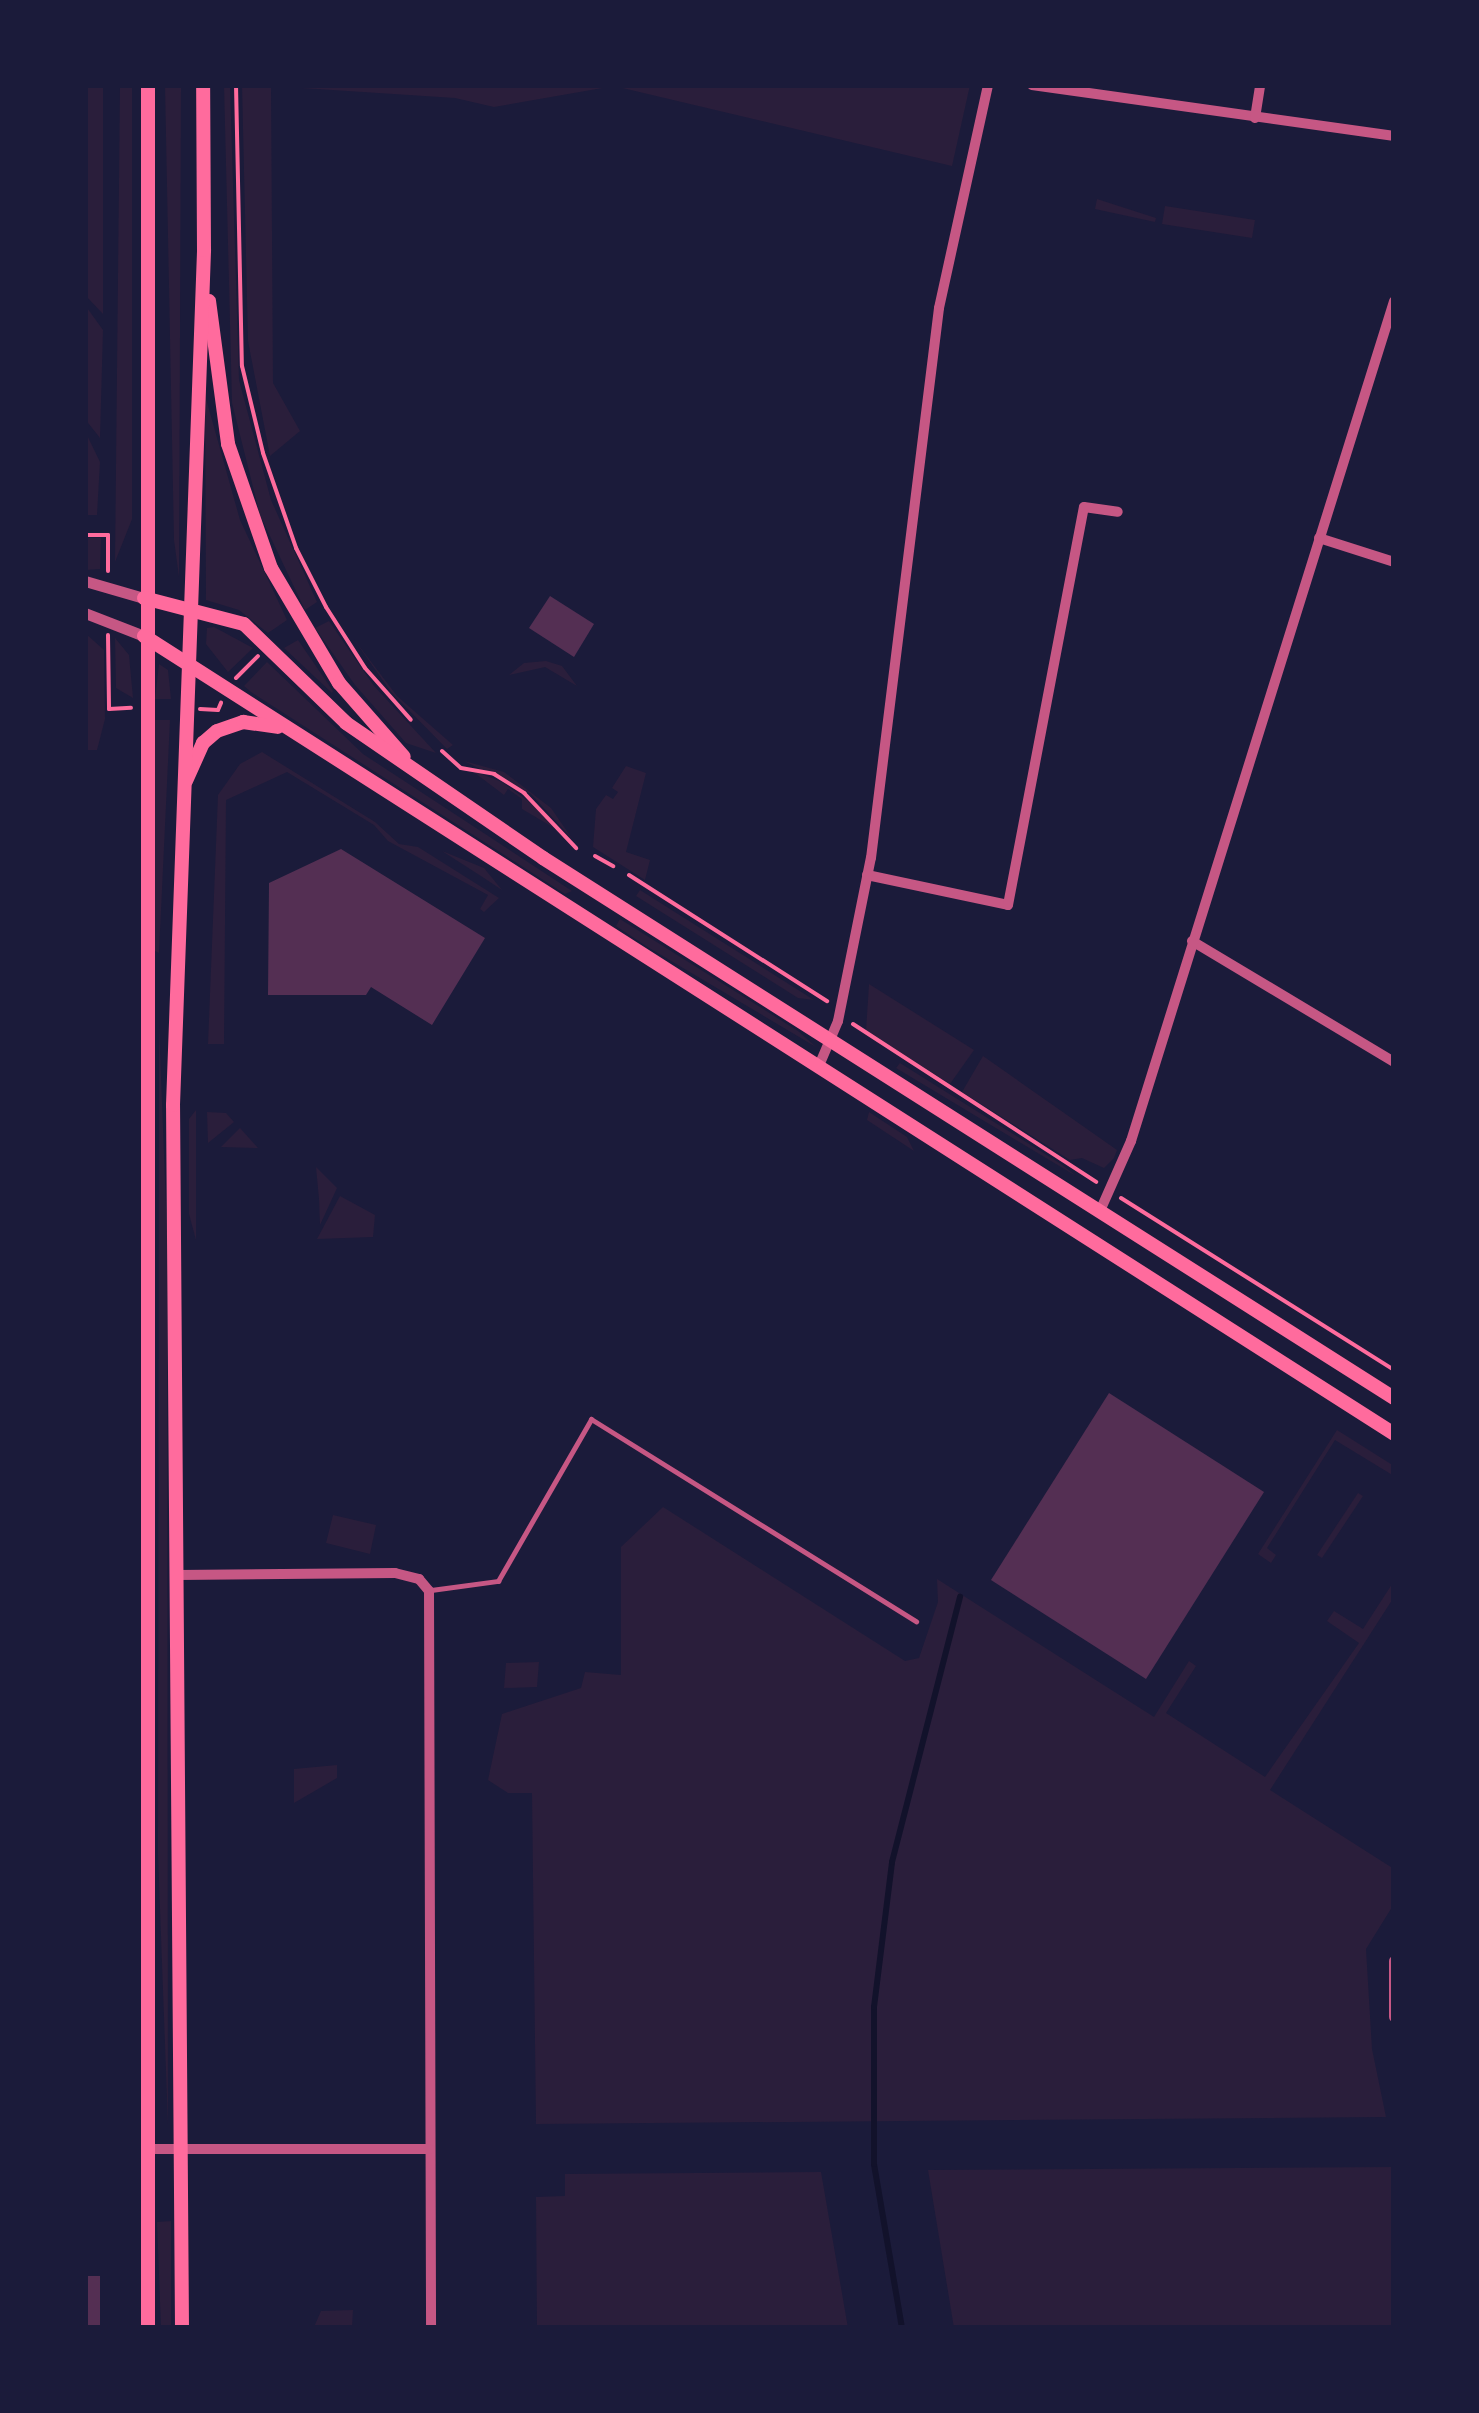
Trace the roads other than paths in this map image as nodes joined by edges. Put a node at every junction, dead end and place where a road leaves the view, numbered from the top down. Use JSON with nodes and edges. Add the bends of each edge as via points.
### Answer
{"nodes":[{"id":1,"x":148,"y":85,"type":"edge"},
{"id":2,"x":203,"y":85,"type":"edge"},
{"id":3,"x":988,"y":85,"type":"edge"},
{"id":4,"x":1032,"y":85,"type":"edge"},
{"id":5,"x":1260,"y":85,"type":"edge"},
{"id":6,"x":1255,"y":118,"type":"junction"},
{"id":7,"x":1394,"y":136,"type":"edge"},
{"id":8,"x":204,"y":250,"type":"junction"},
{"id":9,"x":1394,"y":302,"type":"edge"},
{"id":10,"x":1118,"y":512,"type":"dead end"},
{"id":11,"x":1319,"y":538,"type":"junction"},
{"id":12,"x":1394,"y":562,"type":"edge"},
{"id":13,"x":85,"y":582,"type":"edge"},
{"id":14,"x":144,"y":598,"type":"junction"},
{"id":15,"x":192,"y":610,"type":"junction"},
{"id":16,"x":85,"y":613,"type":"edge"},
{"id":17,"x":144,"y":636,"type":"junction"},
{"id":18,"x":187,"y":663,"type":"junction"},
{"id":19,"x":282,"y":728,"type":"junction"},
{"id":20,"x":416,"y":770,"type":"junction"},
{"id":21,"x":182,"y":791,"type":"junction"},
{"id":22,"x":868,"y":875,"type":"junction"},
{"id":23,"x":1192,"y":941,"type":"junction"},
{"id":24,"x":833,"y":1041,"type":"junction"},
{"id":25,"x":1394,"y":1061,"type":"edge"},
{"id":26,"x":818,"y":1068,"type":"junction"},
{"id":27,"x":1100,"y":1210,"type":"junction"},
{"id":28,"x":1394,"y":1398,"type":"edge"},
{"id":29,"x":1394,"y":1434,"type":"edge"},
{"id":30,"x":178,"y":1575,"type":"junction"},
{"id":31,"x":428,"y":1591,"type":"junction"},
{"id":32,"x":916,"y":1621,"type":"dead end"},
{"id":33,"x":1394,"y":1961,"type":"edge"},
{"id":34,"x":1394,"y":2017,"type":"edge"},
{"id":35,"x":145,"y":2149,"type":"junction"},
{"id":36,"x":180,"y":2149,"type":"junction"},
{"id":37,"x":430,"y":2149,"type":"junction"},
{"id":38,"x":148,"y":2328,"type":"edge"},
{"id":39,"x":182,"y":2328,"type":"edge"},
{"id":40,"x":431,"y":2328,"type":"edge"}],
"edges":[{"from":1,"to":14,"type":"main road","via":[[152,254]]},
{"from":2,"to":8,"type":"main road"},
{"from":3,"to":22,"type":"street","via":[[939,308]]},
{"from":4,"to":6,"type":"street"},
{"from":5,"to":6,"type":"street"},
{"from":6,"to":7,"type":"street"},
{"from":8,"to":15,"type":"main road"},
{"from":8,"to":20,"type":"main road","via":[[220,400],[249,514],[283,593],[320,653]]},
{"from":9,"to":11,"type":"street"},
{"from":10,"to":22,"type":"street","via":[[1084,507],[1008,904]]},
{"from":11,"to":12,"type":"street"},
{"from":11,"to":23,"type":"street"},
{"from":13,"to":14,"type":"street"},
{"from":14,"to":15,"type":"main road"},
{"from":14,"to":17,"type":"main road"},
{"from":15,"to":18,"type":"main road"},
{"from":15,"to":20,"type":"main road","via":[[244,624],[346,723]]},
{"from":16,"to":17,"type":"street"},
{"from":17,"to":18,"type":"main road"},
{"from":17,"to":35,"type":"main road"},
{"from":18,"to":19,"type":"main road"},
{"from":18,"to":21,"type":"main road"},
{"from":19,"to":21,"type":"main road","via":[[243,722],[217,731],[203,743]]},
{"from":19,"to":26,"type":"main road"},
{"from":20,"to":24,"type":"main road"},
{"from":21,"to":30,"type":"main road","via":[[173,1105]]},
{"from":22,"to":24,"type":"street"},
{"from":23,"to":25,"type":"street"},
{"from":23,"to":27,"type":"street","via":[[1131,1141]]},
{"from":24,"to":26,"type":"street"},
{"from":24,"to":27,"type":"main road"},
{"from":26,"to":29,"type":"main road"},
{"from":27,"to":28,"type":"main road"},
{"from":30,"to":31,"type":"street","via":[[396,1573]]},
{"from":30,"to":36,"type":"main road"},
{"from":31,"to":32,"type":"lane","via":[[498,1581],[591,1419]]},
{"from":31,"to":37,"type":"street"},
{"from":33,"to":34,"type":"street"},
{"from":35,"to":36,"type":"street"},
{"from":35,"to":38,"type":"main road"},
{"from":36,"to":37,"type":"street"},
{"from":36,"to":39,"type":"main road"},
{"from":37,"to":40,"type":"street"}]}
